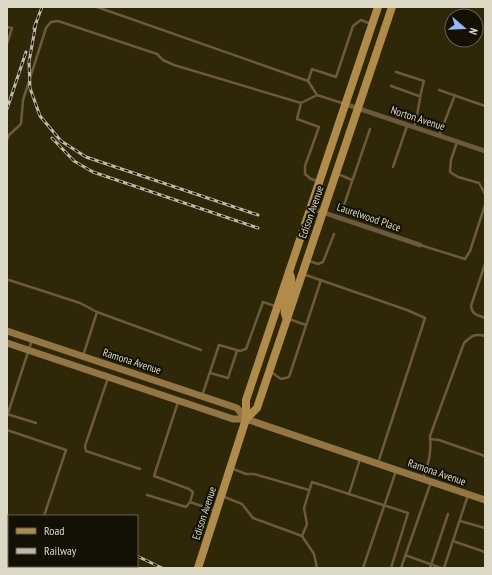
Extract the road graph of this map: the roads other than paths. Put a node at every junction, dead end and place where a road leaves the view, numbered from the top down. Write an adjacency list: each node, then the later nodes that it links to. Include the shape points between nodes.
1 (97, 7): 8 (lane)
2 (378, 7): 4 (main road, Edison Avenue)
3 (392, 7): 17 (main road, Edison Avenue)
4 (372, 24): 8 (lane, via 362,20 353,26 336,77 312,69); 15 (main road, Edison Avenue)
5 (7, 26): 6 (lane, via 12,28)
6 (7, 44)
7 (396, 72): 13 (lane, via 424,81)
8 (308, 81): 11 (lane)
9 (391, 86): 13 (lane)
10 (439, 90): 12 (lane)
11 (317, 95): 14 (lane); 15 (lane)
12 (455, 95): 16 (lane); 21 (lane)
13 (419, 96): 19 (lane, via 419,110)
14 (302, 103): 22 (lane, via 181,68 163,60 157,54 58,21 51,22 46,28 23,100 21,124); 28 (lane, via 297,119 318,127 305,166 305,174)
15 (345, 104): 17 (street, Norton Avenue); 28 (main road, Edison Avenue)
16 (485, 106)
17 (358, 109): 18 (street, Norton Avenue); 26 (main road, Edison Avenue)
18 (407, 125): 19 (street, Norton Avenue); 25 (lane)
19 (413, 127): 21 (street, Norton Avenue)
20 (370, 129): 27 (lane)
21 (439, 136): 23 (street, Norton Avenue)
22 (7, 140)
23 (457, 142): 24 (street, Norton Avenue); 29 (lane, via 450,160 450,172 479,184)
24 (485, 151)
25 (393, 167)
26 (336, 173): 27 (lane); 33 (main road, Edison Avenue)
27 (352, 180): 30 (lane)
28 (319, 181): 32 (main road, Edison Avenue)
29 (485, 194)
30 (344, 205)
31 (485, 206): 35 (lane, via 465,259)
32 (310, 208): 33 (street, Laurelwood Place); 38 (main road, Edison Avenue)
33 (323, 212): 35 (street, Laurelwood Place); 36 (main road, Edison Avenue)
34 (334, 234): 36 (lane, via 323,262 318,264)
35 (420, 245)
36 (307, 260): 39 (main road, Edison Avenue)
37 (485, 264): 44 (lane, via 471,306 475,314)
38 (289, 272): 42 (main road, Edison Avenue); 45 (main road, via 293,282 284,309)
39 (302, 273): 41 (lane); 45 (main road, Edison Avenue)
40 (9, 280): 43 (lane, via 80,303)
41 (321, 280): 46 (lane); 67 (lane, via 425,318)
42 (278, 306): 53 (lane, via 263,302 246,349); 61 (main road, Edison Avenue, via 246,400)
43 (97, 312): 52 (lane); 54 (lane)
44 (485, 318)
45 (287, 319): 46 (lane); 55 (main road, Edison Avenue)
46 (306, 325): 55 (lane, via 289,377 281,379)
47 (7, 331): 49 (main road, Ramona Avenue)
48 (485, 336): 64 (lane, via 471,336 464,344)
49 (32, 340): 51 (lane); 54 (main road, Ramona Avenue)
50 (7, 343): 51 (main road, Ramona Avenue)
51 (28, 350): 57 (main road, Ramona Avenue); 60 (lane)
52 (201, 350)
53 (237, 351): 56 (lane, via 228,378); 56 (lane, via 219,345)
54 (83, 357): 58 (main road, Ramona Avenue)
55 (270, 372): 61 (main road, Edison Avenue, via 257,408)
56 (210, 373): 58 (lane)
57 (108, 377): 59 (main road, Ramona Avenue); 69 (lane, via 85,446 86,451)
58 (202, 396): 61 (main road, Ramona Avenue, via 237,408)
59 (178, 401): 61 (main road, Ramona Avenue, via 233,420); 79 (lane, via 154,476 189,489 193,492)
60 (7, 414): 62 (lane)
61 (246, 420): 66 (main road, Ramona Avenue); 68 (main road, Edison Avenue)
62 (36, 423)
63 (7, 430): 83 (lane, via 66,450)
64 (430, 439): 65 (lane); 71 (lane, via 430,456)
65 (485, 456)
66 (360, 458): 67 (main road, Ramona Avenue); 74 (lane)
67 (378, 464): 70 (main road, Ramona Avenue)
68 (230, 468): 73 (lane); 77 (main road, Edison Avenue)
69 (140, 469)
70 (396, 470): 71 (main road, Ramona Avenue); 80 (lane)
71 (422, 479): 72 (main road, Ramona Avenue)
72 (431, 482): 76 (main road, Ramona Avenue); 89 (lane)
73 (309, 490): 74 (lane, via 312,482); 86 (lane, via 304,508 307,524)
74 (349, 494): 80 (lane)
75 (147, 495): 79 (lane, via 186,508)
76 (469, 495): 78 (main road, Ramona Avenue); 84 (lane)
77 (221, 496): 81 (main road, Edison Avenue); 86 (lane, via 242,504 254,518)
78 (485, 500)
79 (190, 502): 81 (lane)
80 (384, 505): 93 (lane); 94 (lane, via 408,513)
81 (216, 511): 91 (main road, Edison Avenue)
82 (448, 514): 90 (lane)
83 (44, 515)
84 (460, 521): 85 (lane); 87 (lane)
85 (485, 528)
86 (302, 536): 92 (lane, via 314,554)
87 (453, 541): 88 (lane); 96 (lane)
88 (485, 552)
89 (405, 556): 90 (lane); 95 (lane)
90 (431, 566): 96 (lane)
91 (198, 568)
92 (317, 568)
93 (363, 568)
94 (391, 568)
95 (401, 568)
96 (443, 568)

